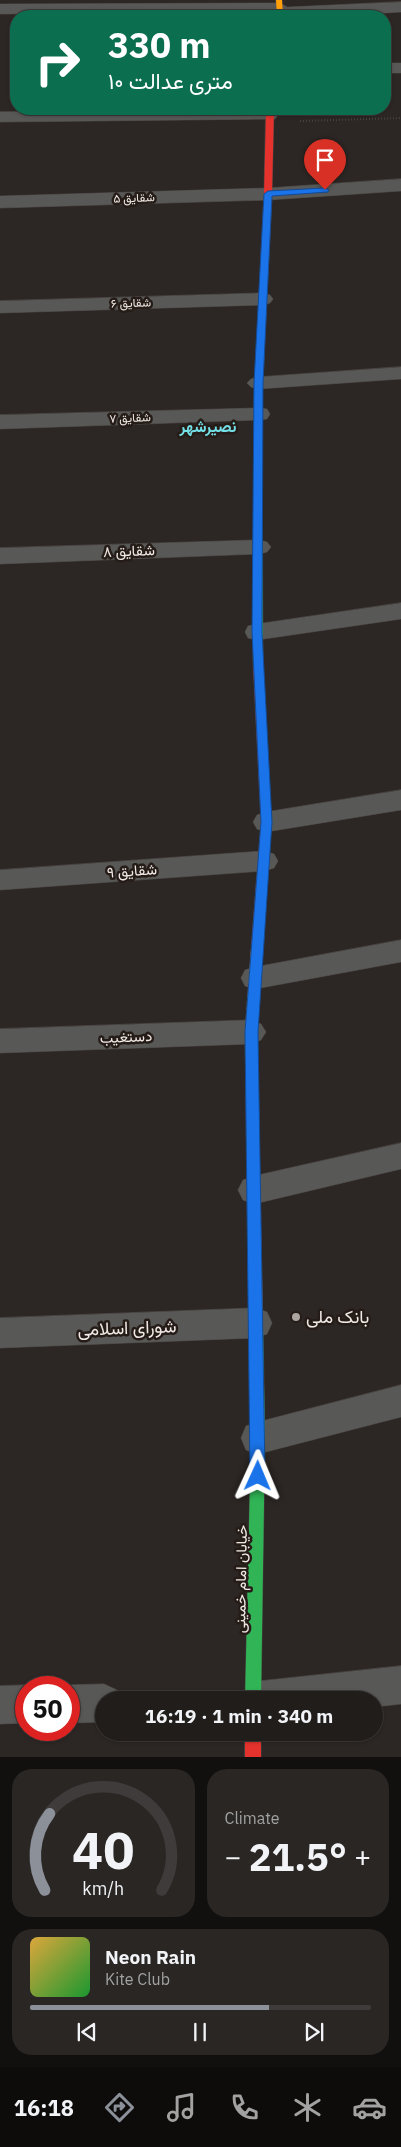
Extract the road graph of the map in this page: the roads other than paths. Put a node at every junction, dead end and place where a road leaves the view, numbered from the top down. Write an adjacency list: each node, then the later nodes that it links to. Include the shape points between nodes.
1 (401, 7): 3 (street)
2 (0, 9): 4 (street)
3 (280, 9): 5 (street)
4 (17, 10)
5 (203, 10)
6 (15, 115): 8 (street)
7 (270, 115): 10 (main road, خیابان امام خمینی)
8 (0, 116)
9 (401, 185): 10 (street, شقایق ۵)
10 (268, 194): 11 (street, شقایق ۵); 12 (main road, خیابان امام خمینی)
11 (0, 202)
12 (262, 299): 13 (street, شقایق ۶); 15 (main road, خیابان امام خمینی)
13 (0, 307)
14 (401, 374): 15 (street)
15 (258, 383): 16 (main road, خیابان امام خمینی)
16 (259, 414): 17 (street, شقایق ۷); 18 (main road, خیابان امام خمینی)
17 (0, 422)
18 (258, 547): 19 (street, شقایق ۸); 21 (main road, خیابان امام خمینی)
19 (0, 556)
20 (401, 611): 21 (street)
21 (257, 632): 23 (main road, خیابان امام خمینی)
22 (401, 800): 23 (street)
23 (266, 822): 24 (main road, خیابان امام خمینی)
24 (264, 862): 25 (street, شقایق ۹); 27 (main road, خیابان امام خمینی)
25 (0, 880)
26 (401, 951): 27 (street)
27 (255, 978): 28 (main road, خیابان امام خمینی)
28 (252, 1032): 29 (street, دستغیب); 31 (main road, خیابان امام خمینی)
29 (0, 1041)
30 (401, 1156): 31 (street)
31 (254, 1190): 32 (main road, خیابان امام خمینی)
32 (255, 1323): 33 (street, شورای اسلامی); 35 (main road, خیابان امام خمینی)
33 (0, 1333)
34 (401, 1401): 35 (street)
35 (258, 1438): 37 (main road, خیابان امام خمینی)
36 (401, 1685): 38 (street)
37 (254, 1691)
38 (345, 1691)
39 (95, 1703): 41 (street)
40 (15, 1704): 42 (street)
41 (80, 1704)
42 (0, 1705)
43 (253, 1741): 44 (main road)
44 (253, 1757)

